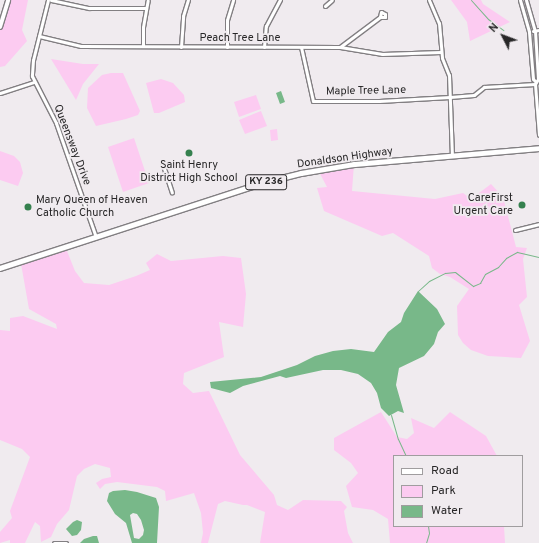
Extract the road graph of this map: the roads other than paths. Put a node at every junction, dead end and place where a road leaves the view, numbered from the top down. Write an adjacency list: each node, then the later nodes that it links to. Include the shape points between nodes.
1 (8, 0): 15 (main road)
2 (48, 0): 19 (street, Queensway Drive)
3 (51, 0): 13 (street, via 89,8)
4 (148, 0): 13 (street)
5 (188, 0): 21 (street, via 182,16)
6 (233, 0): 22 (street, via 227,20)
7 (280, 0): 23 (street, via 266,26)
8 (332, 0): 12 (street)
9 (429, 0): 26 (street, via 439,23)
10 (520, 0): 18 (street)
11 (526, 0): 17 (street)
12 (325, 6)
13 (146, 8): 20 (street, via 142,27)
14 (380, 17): 25 (street)
15 (0, 27)
16 (539, 30): 17 (street)
17 (535, 31): 18 (street); 28 (street, via 538,79)
18 (529, 32): 28 (street)
19 (39, 36): 20 (street, Peach Tree Lane, via 81,46); 27 (street, Queensway Drive, via 32,66)
20 (143, 46): 21 (street, Peach Tree Lane)
21 (181, 47): 22 (street, Peach Tree Lane)
22 (227, 47): 23 (street, Peach Tree Lane)
23 (264, 47): 24 (street, Peach Tree Lane)
24 (301, 47): 25 (street, Peach Tree Lane); 30 (street, Maple Tree Lane, via 313,101)
25 (340, 47): 26 (street, Peach Tree Lane, via 382,54)
26 (441, 52): 30 (street, via 449,75)
27 (34, 82): 29 (street); 38 (street, Queensway Drive, via 56,123)
28 (535, 83): 30 (street, via 484,87 474,95); 31 (street)
29 (0, 93)
30 (450, 97): 33 (street)
31 (539, 135)
32 (539, 148): 33 (main road, Donaldson Highway / KY 236)
33 (452, 155): 38 (main road, Donaldson Highway / KY 236, via 337,166 295,174)
34 (162, 162): 35 (street)
35 (172, 192)
36 (539, 224): 37 (street)
37 (515, 230)
38 (96, 237): 39 (main road, Donaldson Highway / KY 236)
39 (0, 268)
40 (54, 543): 41 (street)
41 (66, 543)

